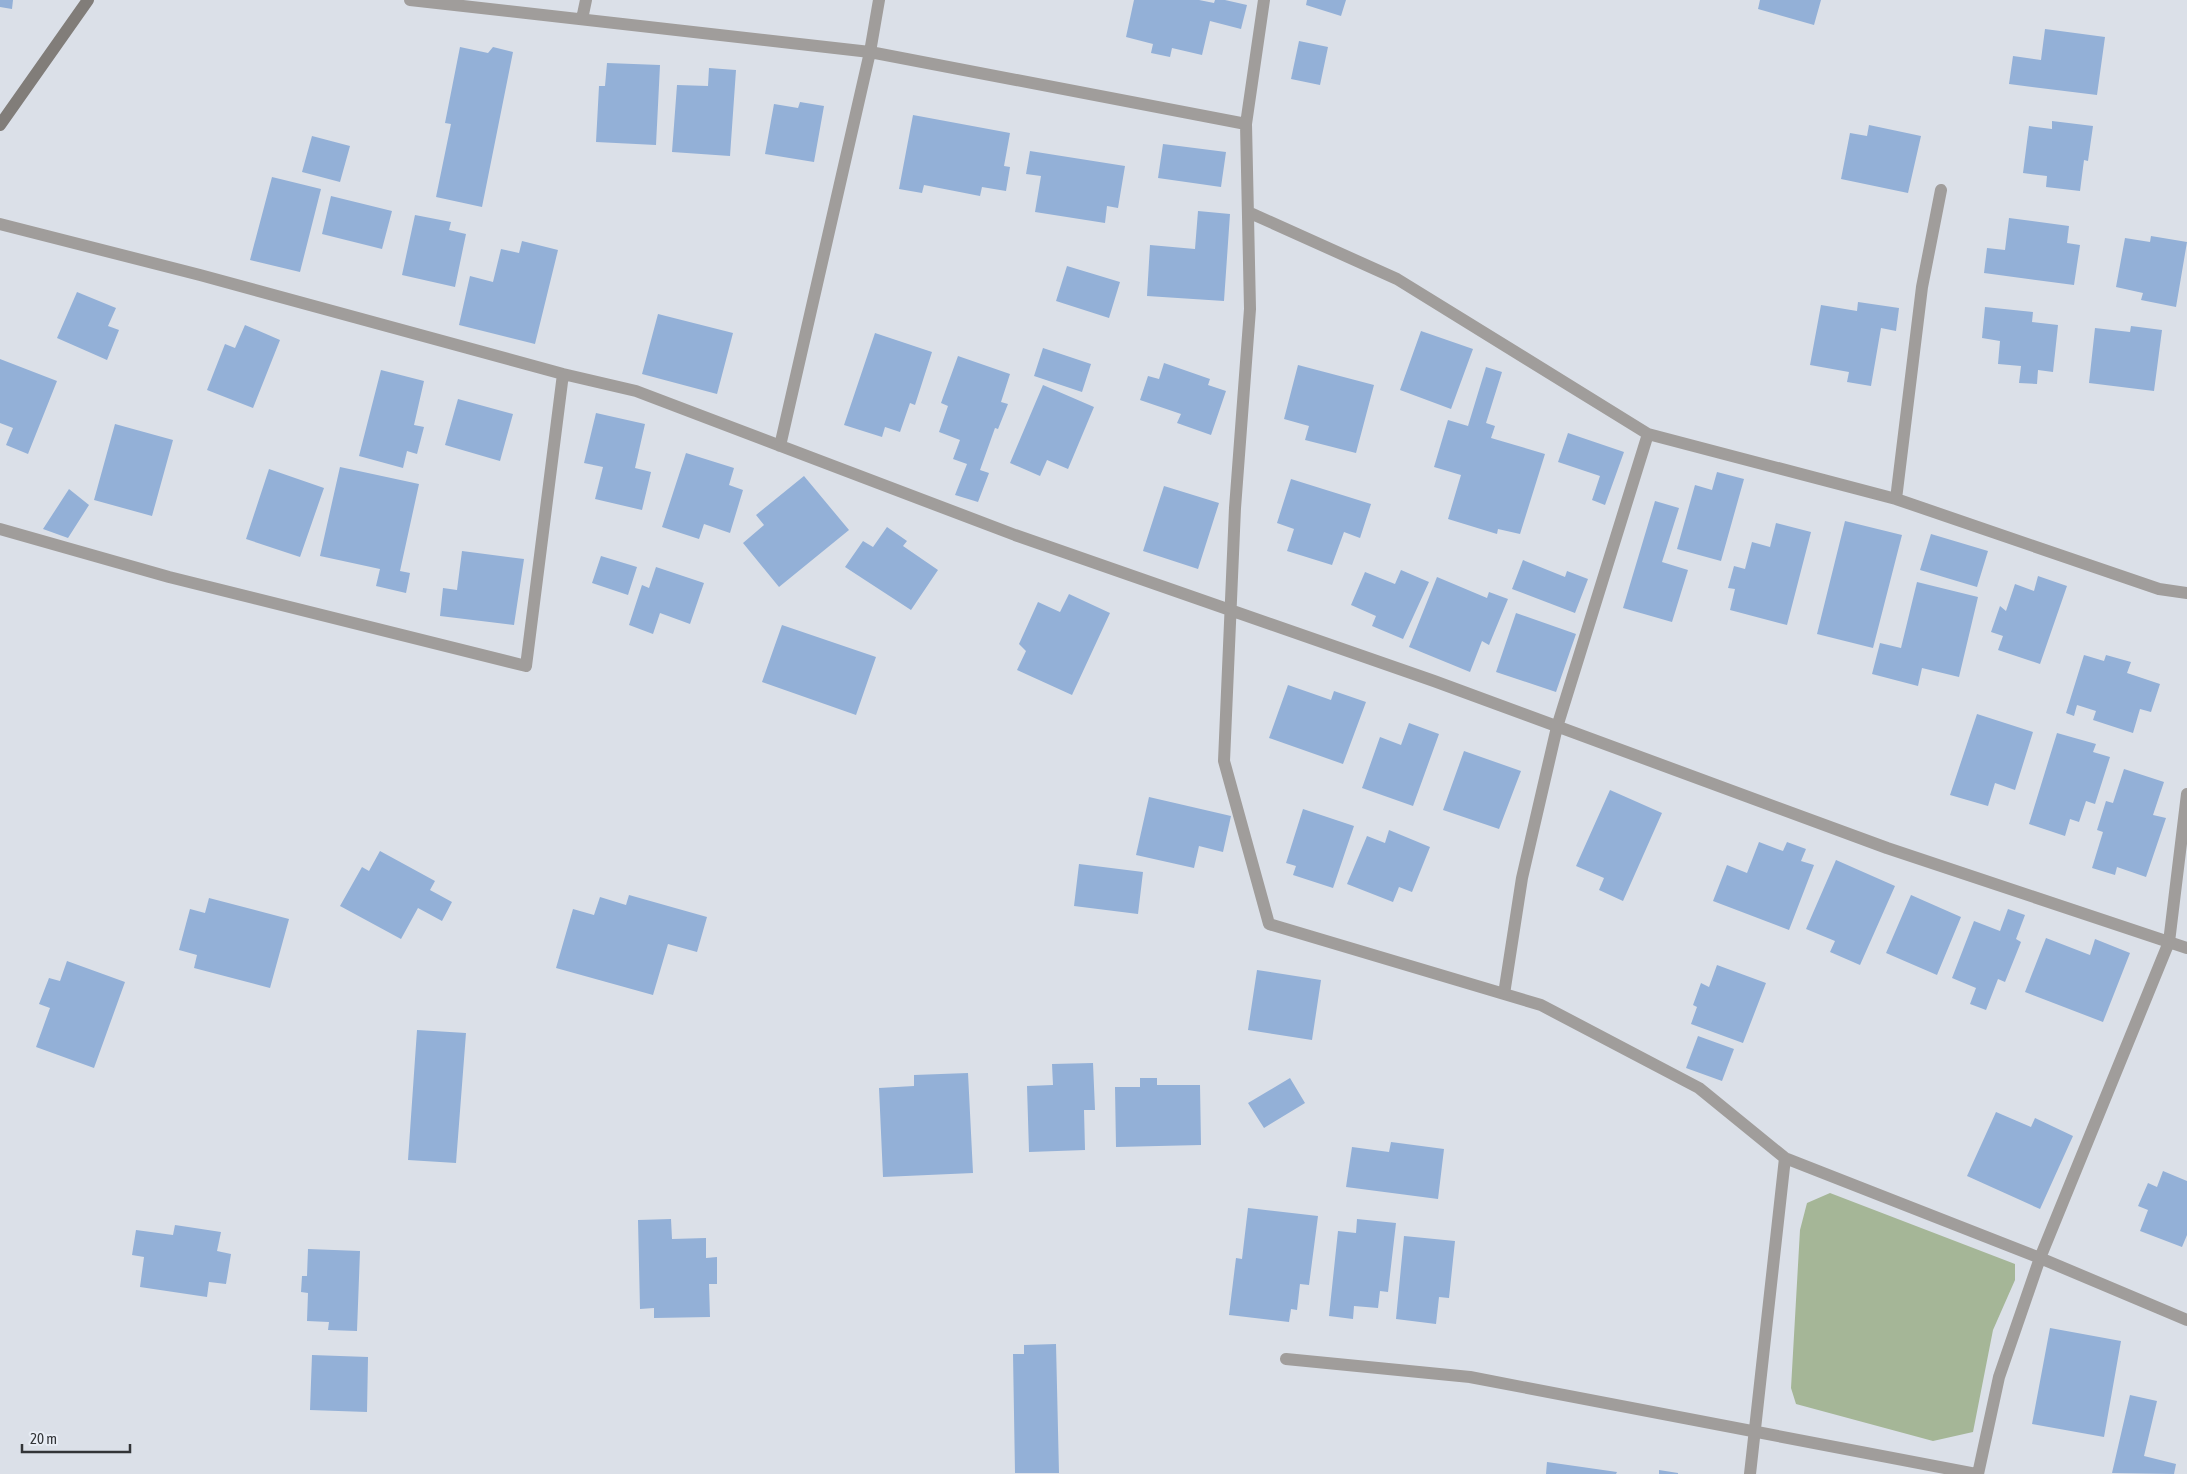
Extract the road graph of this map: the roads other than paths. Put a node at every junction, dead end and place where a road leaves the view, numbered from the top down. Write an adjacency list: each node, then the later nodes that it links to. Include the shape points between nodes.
1 (88, 0): 9 (main road)
2 (410, 0): 6 (street)
3 (586, 0): 6 (street)
4 (879, 0): 7 (street)
5 (1264, 0): 8 (street)
6 (582, 19): 7 (street)
7 (870, 52): 8 (street); 15 (street)
8 (1246, 124): 11 (street)
9 (0, 125)
10 (1940, 190): 16 (street, via 1922,287)
11 (1248, 212): 14 (street, via 1397,279); 19 (street, via 1250,309)
12 (0, 224): 13 (street, via 200,274)
13 (563, 374): 15 (street, via 636,391); 17 (street, via 526,666 169,577)
14 (1648, 434): 16 (street); 20 (street)
15 (780, 446): 19 (street, via 1015,535)
16 (1896, 499): 18 (street, via 2159,589)
17 (0, 529)
18 (2187, 593)
19 (1230, 610): 20 (street); 24 (street, via 1224,762 1269,924)
20 (1557, 727): 22 (street, via 1887,848); 24 (street, via 1522,878)
21 (2187, 794): 22 (street)
22 (2169, 942): 23 (street); 26 (street)
23 (2187, 948)
24 (1504, 994): 25 (street, via 1541,1004 1699,1088)
25 (1785, 1158): 26 (street); 29 (street)
26 (2040, 1258): 27 (street); 31 (street, via 2000,1377)
27 (2187, 1320)
28 (1286, 1358): 29 (street, via 1470,1377)
29 (1754, 1431): 30 (street); 31 (street)
30 (1750, 1474)
31 (1977, 1474)

